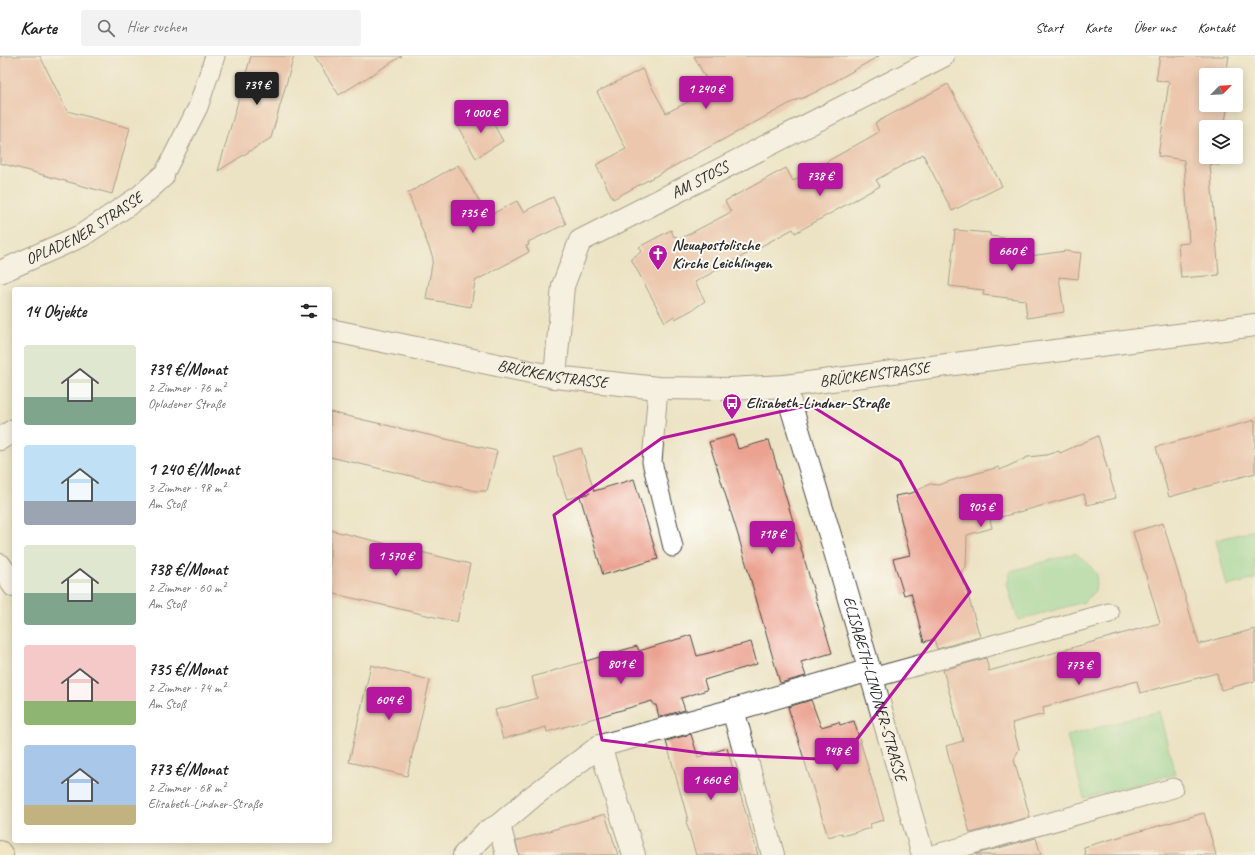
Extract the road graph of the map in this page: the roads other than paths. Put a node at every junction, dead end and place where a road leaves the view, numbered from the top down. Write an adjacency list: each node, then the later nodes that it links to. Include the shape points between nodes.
1 (215, 56): 3 (lane, via 198,107)
2 (943, 56): 7 (street, AM STOSS, via 580,241 563,286)
3 (163, 176): 4 (street, OPLADENER STRASSE, via 130,204 81,236)
4 (0, 272)
5 (1254, 321): 8 (street, BRÜCKENSTRASSE)
6 (332, 330): 7 (street, BRÜCKENSTRASSE)
7 (555, 377): 9 (street, BRÜCKENSTRASSE)
8 (785, 386): 9 (street, BRÜCKENSTRASSE, via 730,389); 16 (street, ELISABETH-LINDNER-STRASSE)
9 (658, 388): 12 (lane, via 652,462)
10 (12, 431): 11 (street)
11 (0, 438)
12 (673, 547)
13 (0, 565): 14 (street)
14 (12, 583)
15 (1109, 613): 16 (lane)
16 (871, 674): 17 (street); 27 (street, ELISABETH-LINDNER-STRASSE)
17 (733, 710): 18 (street); 26 (street)
18 (600, 746): 20 (street); 25 (street)
19 (1173, 788): 28 (lane)
20 (499, 825): 23 (street, via 486,832); 24 (street)
21 (0, 852): 22 (main road)
22 (2, 855)
23 (464, 855)
24 (507, 855)
25 (634, 855)
26 (773, 855)
27 (923, 855)
28 (933, 855)

